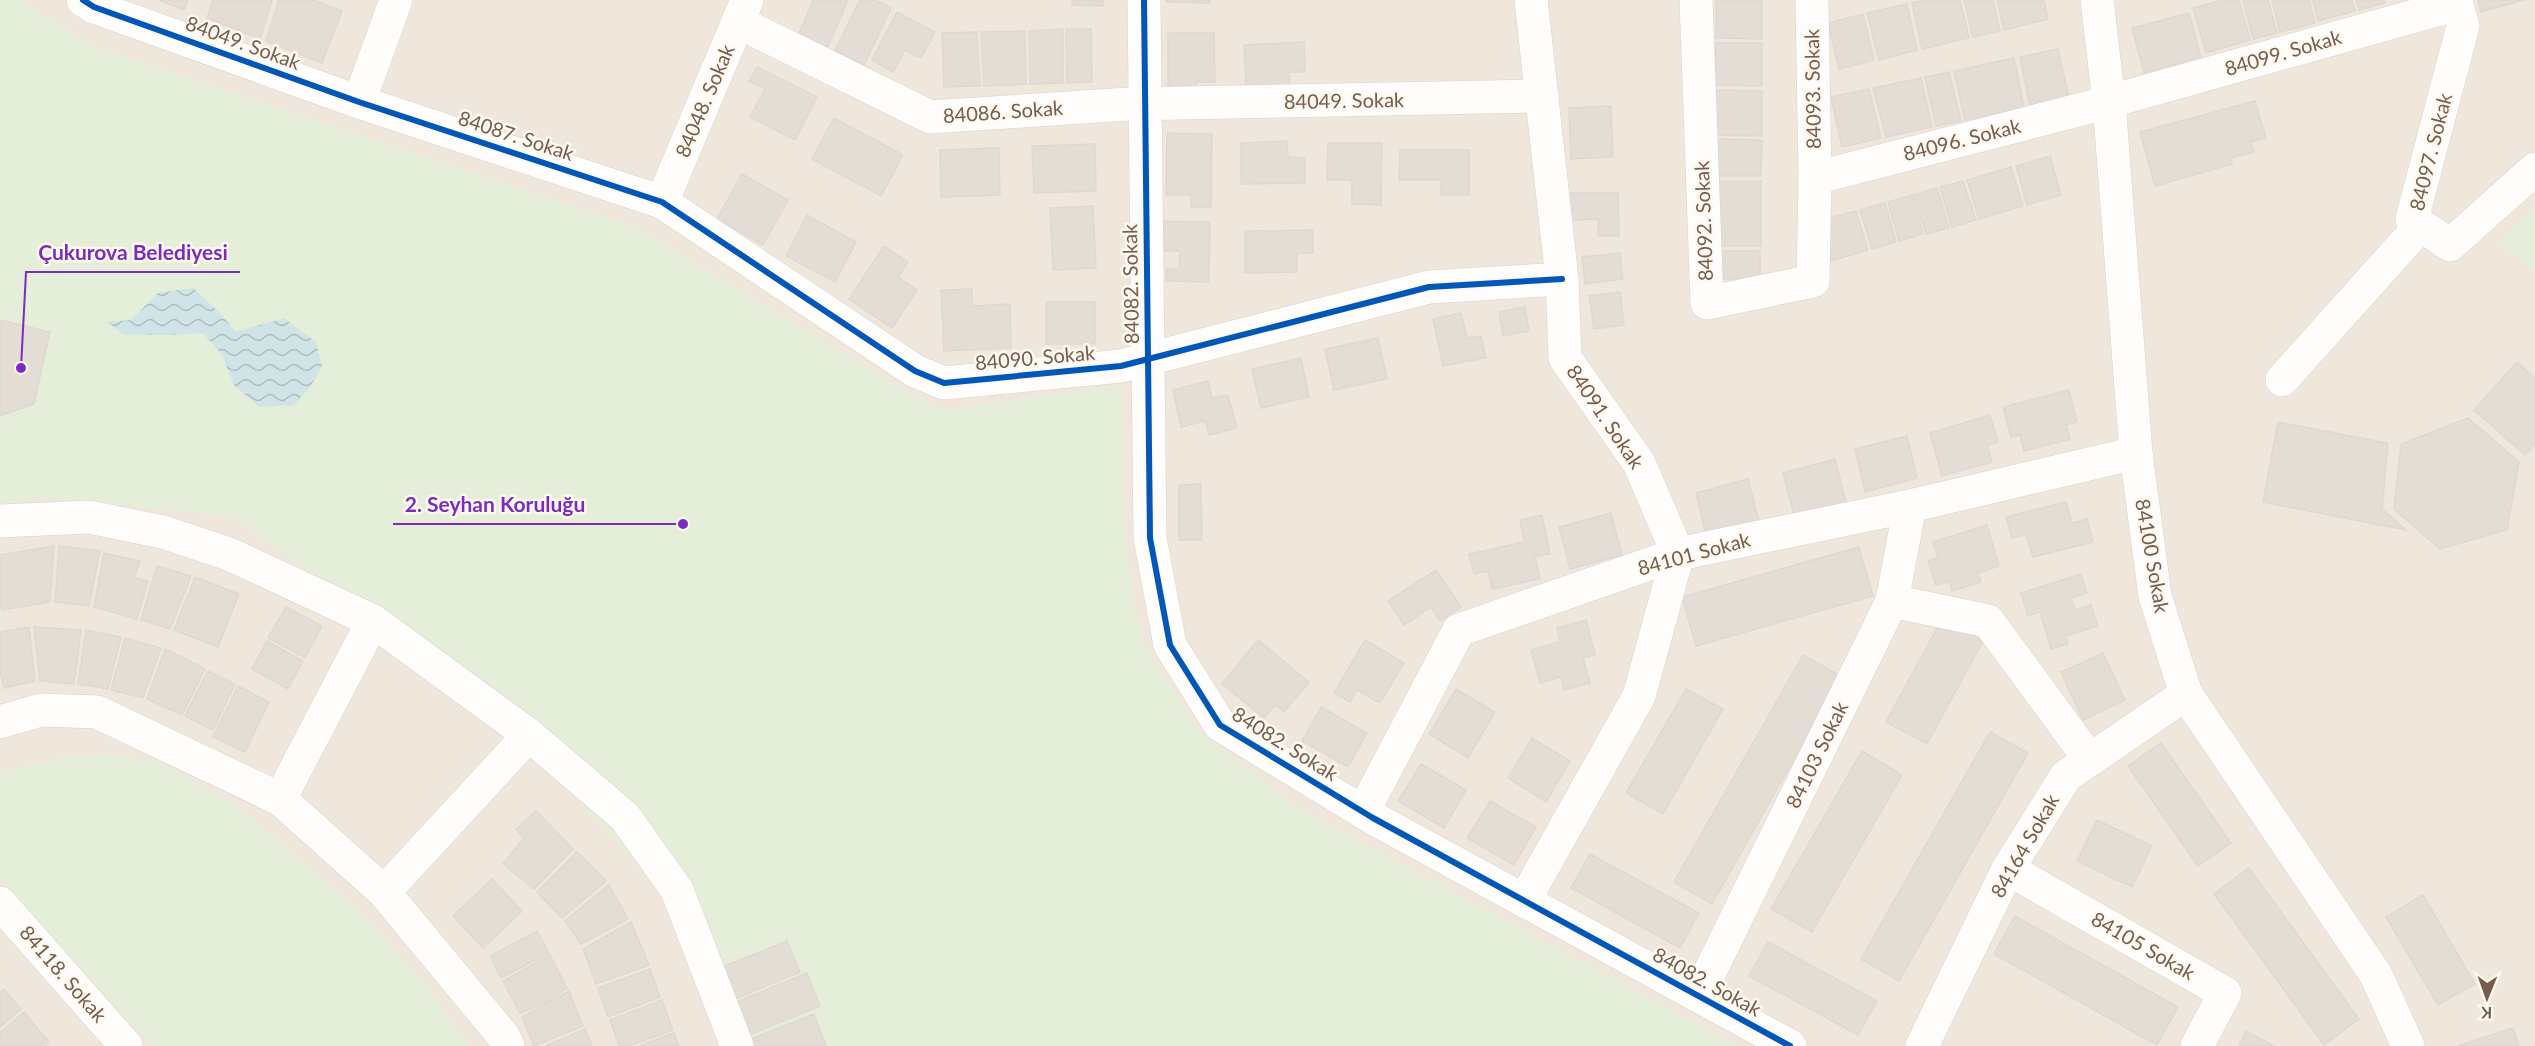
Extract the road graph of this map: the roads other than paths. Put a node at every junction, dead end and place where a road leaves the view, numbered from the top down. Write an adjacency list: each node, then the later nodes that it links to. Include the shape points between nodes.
1 (83, 0): 11 (street, 84049. Sokak)
2 (396, 0): 11 (street)
3 (1144, 0): 13 (street, 84082. Sokak)
4 (1531, 0): 10 (street, 84091. Sokak)
5 (1696, 0): 15 (street, 84092. Sokak, via 1707,303 1813,281)
6 (2097, 0): 12 (street, 84100 Sokak)
7 (1816, 1): 15 (street, 84093. Sokak)
8 (2456, 2): 12 (street, 84099. Sokak); 17 (street, 84097. Sokak, via 2463,26 2412,219)
9 (742, 11): 13 (street, 84086. Sokak, via 930,117); 16 (street, 84048. Sokak)
10 (1542, 96): 13 (street, 84049. Sokak); 18 (street, 84091. Sokak)
11 (359, 102): 16 (street, 84087. Sokak)
12 (2109, 102): 15 (street, 84096. Sokak); 21 (street, 84100 Sokak)
13 (1145, 104): 19 (street, 84082. Sokak)
14 (2535, 169): 17 (street, 84097. Sokak, via 2450,245)
15 (1815, 178)
16 (662, 202): 19 (street, 84090. Sokak, via 915,371 944,383)
17 (2421, 225): 20 (street)
18 (1562, 279): 19 (street, 84090. Sokak, via 1428,287); 24 (street, 84091. Sokak, via 1565,358 1639,463)
19 (1149, 360): 32 (street, 84082. Sokak, via 1150,538 1170,645 1220,725)
20 (2282, 380)
21 (2136, 453): 22 (street, 84101 Sokak); 27 (street, 84100 Sokak, via 2155,596)
22 (1910, 506): 24 (street, 84101 Sokak); 25 (street, 84103 Sokak)
23 (0, 520): 26 (street, via 89,517 163,532 229,554)
24 (1678, 554): 32 (street, 84101 Sokak, via 1459,630); 35 (street, via 1639,696)
25 (1892, 601): 30 (street, via 1988,621); 37 (street, 84103 Sokak)
26 (374, 621): 29 (street); 31 (street)
27 (2186, 694): 30 (street, 84164 Sokak); 44 (street, 84100 Sokak, via 2376,975)
28 (0, 722): 31 (street, via 41,710 97,712)
29 (529, 735): 34 (street); 40 (street, via 625,817 677,890)
30 (2090, 760): 33 (street, 84164 Sokak, via 2066,776)
31 (280, 799): 34 (street)
32 (1363, 812): 35 (street, 84082. Sokak)
33 (2008, 869): 42 (street, 84164 Sokak); 43 (street, 84105 Sokak, via 2225,993)
34 (384, 892): 39 (street)
35 (1524, 901): 37 (street, 84082. Sokak)
36 (0, 903): 38 (street, 84118. Sokak)
37 (1698, 996): 41 (street, 84082. Sokak)
38 (126, 1046)
39 (508, 1046)
40 (736, 1046)
41 (1790, 1046)
42 (1922, 1046)
43 (2197, 1046)
44 (2408, 1046)

